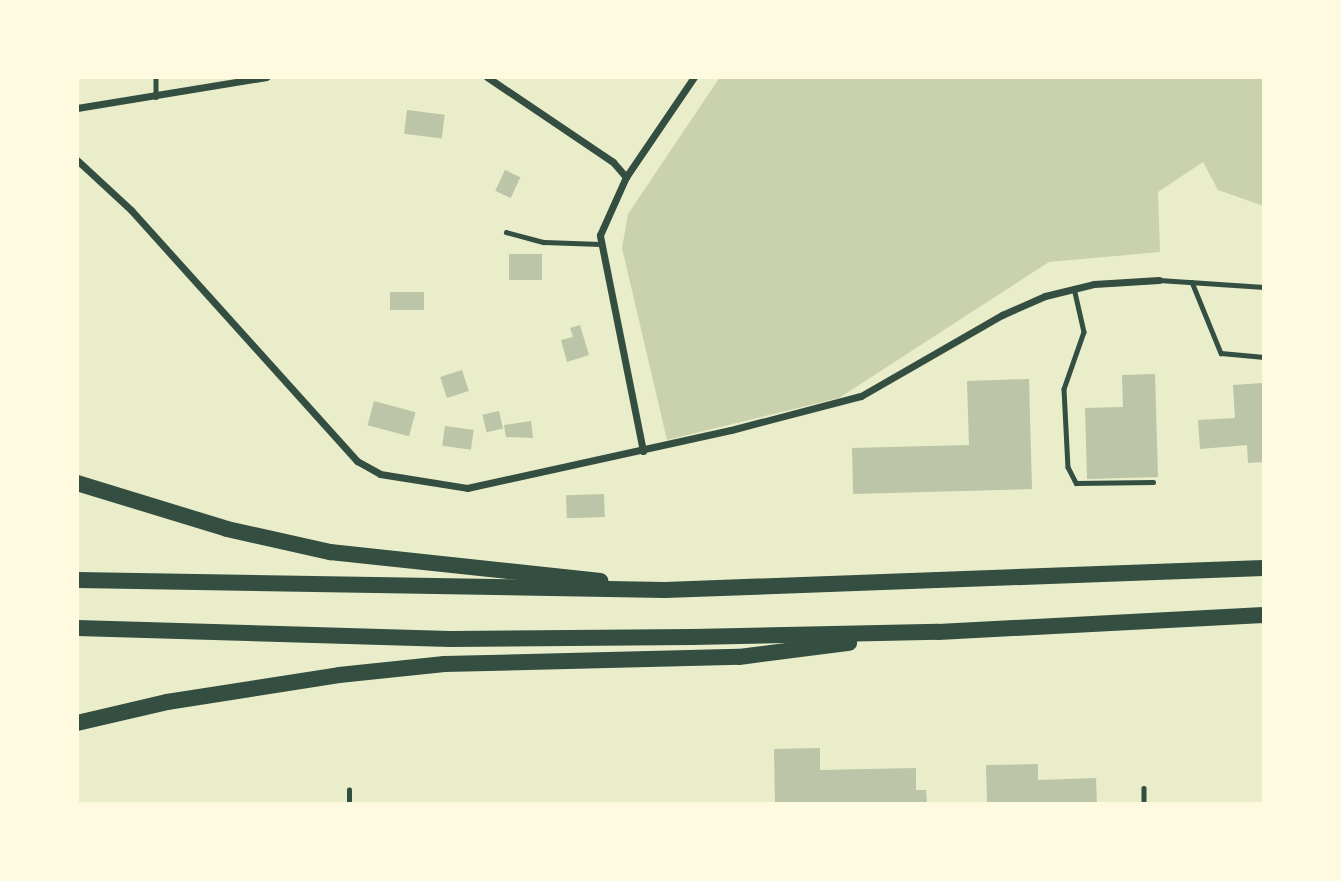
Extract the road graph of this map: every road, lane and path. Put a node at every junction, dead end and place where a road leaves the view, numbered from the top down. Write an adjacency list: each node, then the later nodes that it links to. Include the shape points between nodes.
1 (156, 77): 5 (lane)
2 (266, 77): 5 (street)
3 (487, 77): 8 (street, via 613,162)
4 (694, 77): 8 (street)
5 (156, 98): 6 (street)
6 (77, 108)
7 (77, 160): 16 (street, via 131,210 326,429 357,461 380,474 479,487)
8 (626, 177): 10 (street, via 606,214)
9 (506, 232): 10 (lane, via 544,242)
10 (600, 244): 16 (street)
11 (1159, 280): 12 (lane); 14 (street)
12 (1192, 282): 13 (lane); 15 (lane, via 1221,353)
13 (1264, 287)
14 (1074, 288): 16 (street, via 1002,314 861,396); 17 (lane, via 1084,332 1064,389 1068,467 1076,483)
15 (1264, 357)
16 (643, 451)
17 (1153, 482)
18 (77, 483): 21 (highway, via 227,529 330,552 510,568)
19 (1264, 568): 21 (highway)
20 (77, 580): 21 (highway)
21 (665, 590)
22 (1264, 615): 24 (highway)
23 (77, 628): 24 (highway, via 450,639)
24 (938, 632): 25 (highway, via 739,657 444,664 339,674 179,699)
25 (77, 723)
26 (1144, 788): 29 (lane)
27 (349, 790): 28 (lane)
28 (349, 804)
29 (1144, 804)

